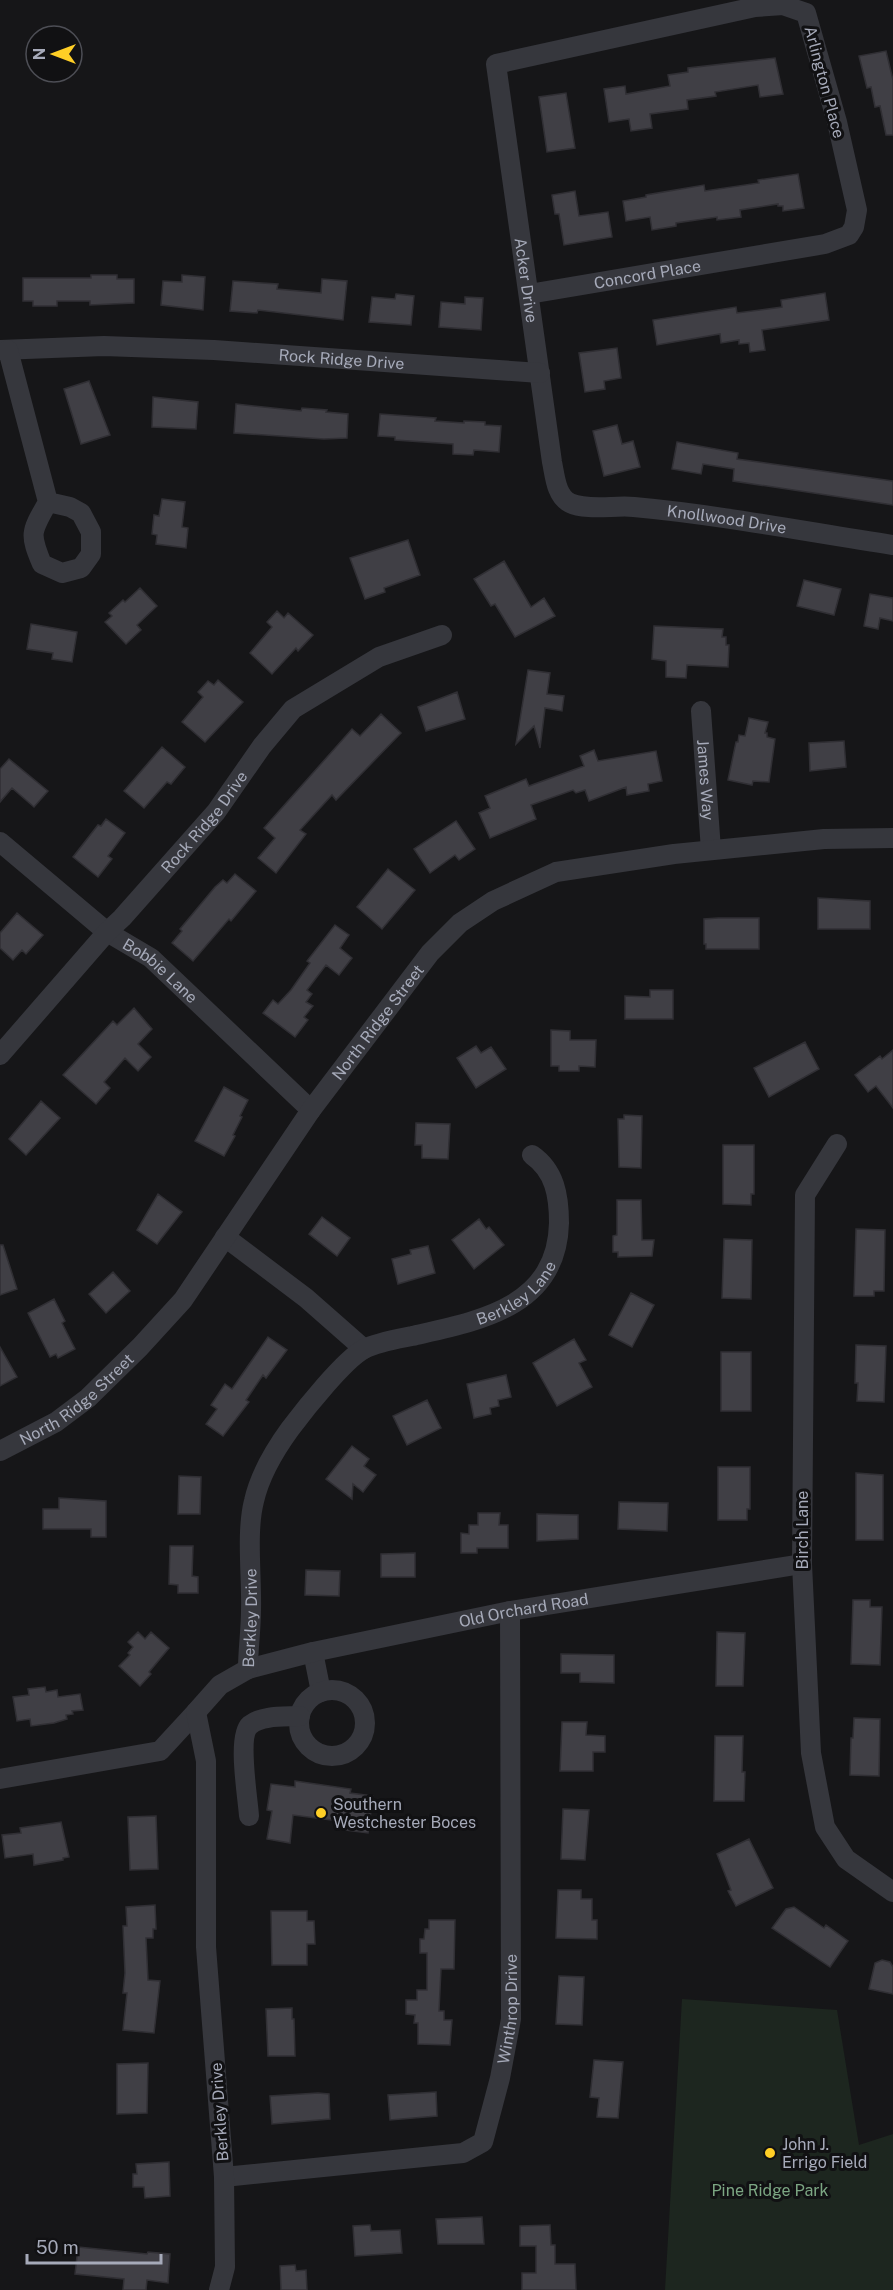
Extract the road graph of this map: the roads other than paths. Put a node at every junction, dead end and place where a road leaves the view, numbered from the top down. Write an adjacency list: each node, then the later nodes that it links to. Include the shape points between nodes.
1 (496, 64): 2 (street, Arlington Place, via 755,7 783,5 806,13 857,210 849,235 825,244); 3 (street, Acker Drive)
2 (765, 253): 3 (street, Concord Place)
3 (529, 294): 5 (street, Acker Drive)
4 (4, 350): 5 (street, Rock Ridge Drive, via 104,346 214,350); 7 (street)
5 (540, 373): 6 (street, Acker Drive, via 552,462)
6 (562, 496): 8 (street, Knollwood Drive, via 580,506 632,507)
7 (48, 502)
8 (893, 545)
9 (442, 635): 14 (street, Rock Ridge Drive, via 379,657 293,709 216,812)
10 (702, 711): 13 (street, James Way)
11 (893, 838): 13 (street, North Ridge Street, via 824,839)
12 (0, 842): 14 (street, Bobbie Lane)
13 (711, 850): 16 (street, North Ridge Street, via 556,872 493,900 460,923 430,953)
14 (107, 932): 15 (street, Rock Ridge Drive); 16 (street, Bobbie Lane, via 151,958)
15 (0, 1055)
16 (310, 1110): 19 (street, North Ridge Street)
17 (837, 1144): 22 (street, Birch Lane, via 805,1195)
18 (532, 1155): 20 (street, Berkley Lane, via 551,1175 559,1202 558,1238 536,1287 514,1305 475,1322)
19 (225, 1237): 20 (street, via 306,1298); 21 (street, North Ridge Street, via 183,1300 88,1398 56,1422)
20 (364, 1349): 25 (street, Berkley Drive, via 334,1376 298,1419 264,1469 253,1502)
21 (0, 1451)
22 (802, 1564): 23 (street, Old Orchard Road); 31 (street, Birch Lane, via 811,1753 825,1827 846,1859)
23 (510, 1611): 24 (street, Old Orchard Road); 32 (street, Winthrop Drive, via 511,2019 483,2142 463,2153)
24 (314, 1652): 25 (street, Old Orchard Road); 26 (street)
25 (248, 1669): 27 (street, Berkley Drive, via 220,1685)
26 (321, 1692): 28 (street, via 304,1706); 28 (street, via 342,1692 359,1705 365,1725 357,1745 339,1755 317,1752 303,1737)
27 (196, 1712): 29 (street, via 160,1751); 32 (street, Berkley Drive, via 206,1761 206,1947)
28 (300, 1716): 30 (street, via 260,1720 249,1725 244,1752)
29 (0, 1779)
30 (249, 1816)
31 (893, 1892)
32 (224, 2177): 33 (street, Berkley Drive, via 225,2267)
33 (219, 2290)

